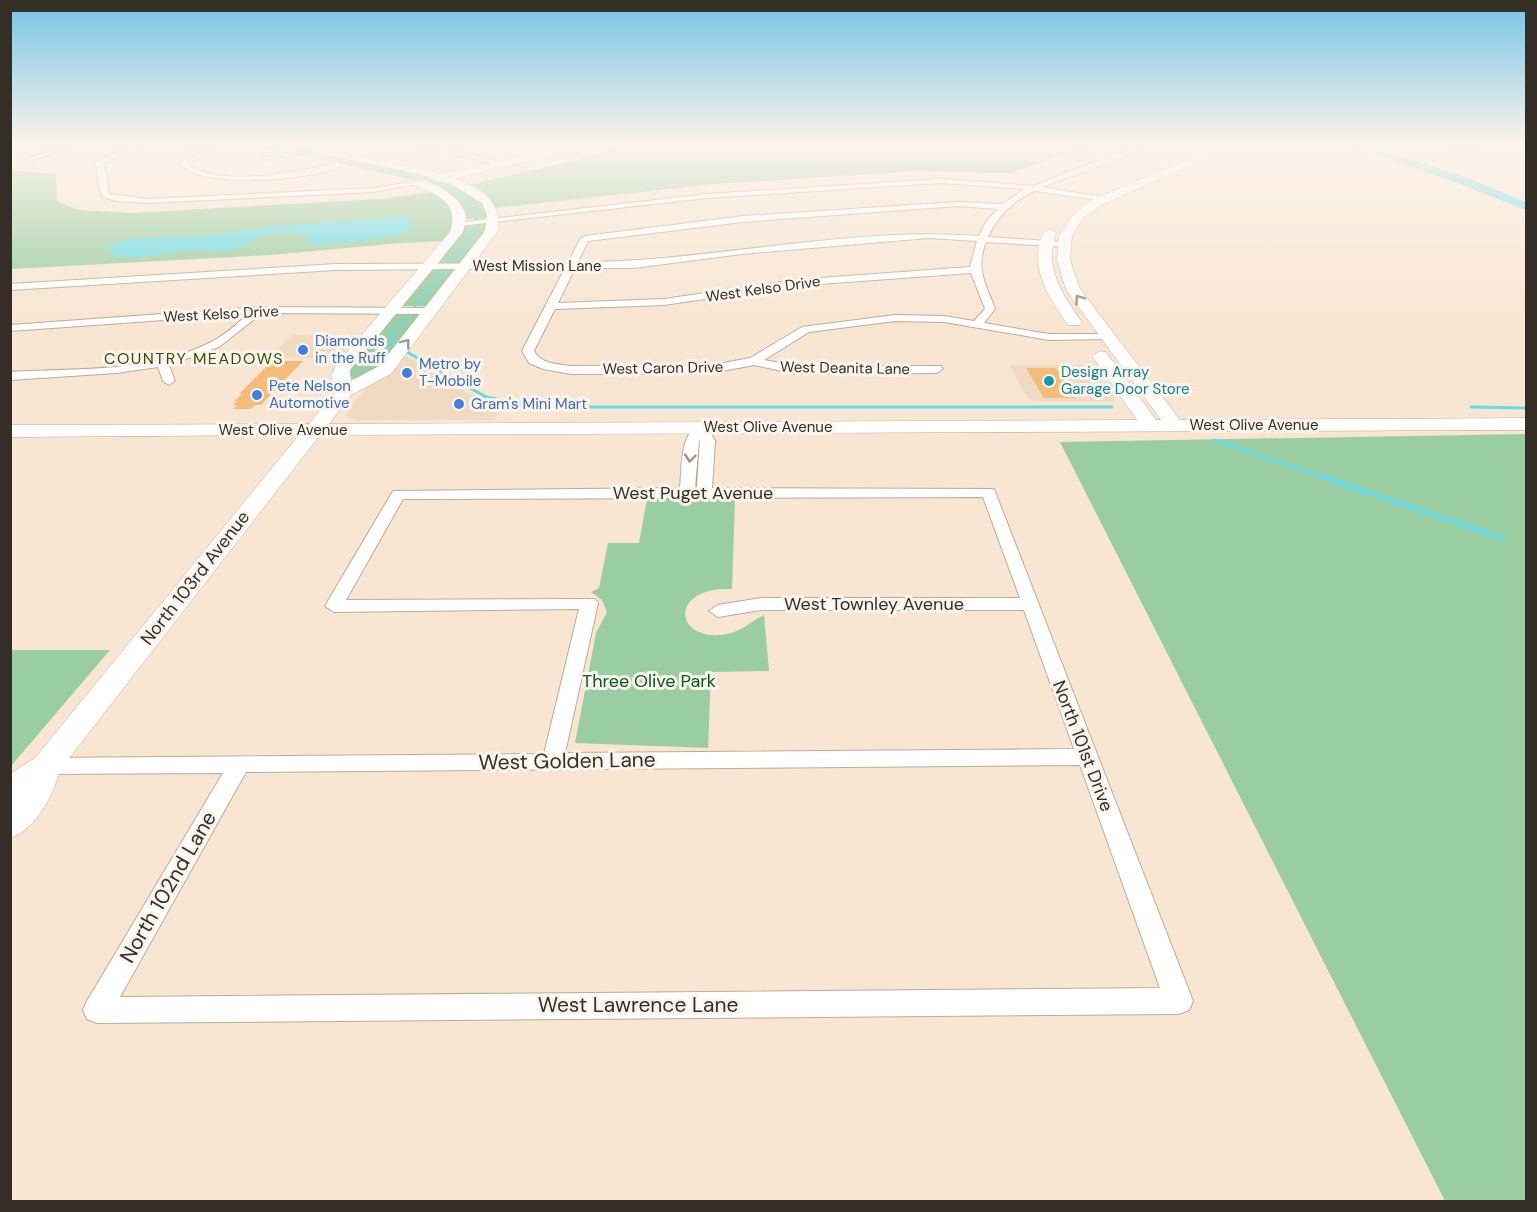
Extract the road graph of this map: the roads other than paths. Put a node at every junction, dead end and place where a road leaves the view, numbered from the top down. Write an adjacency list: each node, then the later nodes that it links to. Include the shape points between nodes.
1 (451, 202): 11 (main road, via 459,211)
2 (485, 202): 9 (main road)
3 (654, 202): 9 (street)
4 (1013, 202): 7 (street)
5 (1079, 202): 8 (main road)
6 (1100, 202): 14 (main road, via 1075,220)
7 (1004, 207): 12 (street); 17 (street, via 958,204 754,218 585,239)
8 (1069, 208)
9 (494, 221): 11 (street); 16 (main road, North 103rd Avenue, via 488,238)
10 (1056, 222): 13 (main road)
11 (460, 223): 15 (main road, via 452,241)
12 (982, 237): 13 (street, West Mission Lane); 17 (street, West Mission Lane, via 930,235 742,251 655,263); 18 (street)
13 (1046, 243): 14 (street, West Mission Lane); 28 (main road, via 1044,264 1052,288)
14 (1062, 245): 29 (main road, one-way to 14, via 1066,276)
15 (430, 266): 16 (street, West Mission Lane); 19 (street, West Mission Lane, via 336,267); 23 (main road)
16 (466, 266): 17 (street, West Mission Lane); 24 (main road, North 103rd Avenue)
17 (570, 266): 21 (street)
18 (975, 270): 20 (street, West Kelso Drive, via 793,283); 26 (street, via 990,309)
19 (10, 287)
20 (664, 302): 21 (street, West Kelso Drive); 25 (street)
21 (551, 306): 30 (street, West Caron Drive, via 528,351 533,360 547,366 572,370 690,370 734,367)
22 (259, 310): 23 (street, West Kelso Drive); 27 (street, West Kelso Drive); 31 (street, via 217,344)
23 (392, 311): 24 (street, West Kelso Drive); 35 (main road, via 342,369)
24 (431, 311): 35 (main road, North 103rd Avenue, one-way to 24, via 385,370)
25 (673, 317)
26 (978, 323): 28 (street, West Caron Drive, via 1040,336); 30 (street, West Caron Drive, via 913,317 831,324 799,331)
27 (10, 328)
28 (1085, 337): 29 (street, West Caron Drive); 37 (main road)
29 (1106, 337): 38 (main road)
30 (754, 361): 32 (street, West Deanita Lane, via 796,370)
31 (162, 362): 33 (street); 34 (street)
32 (937, 369)
33 (10, 376)
34 (169, 381)
35 (345, 391): 40 (main road, North 103rd Avenue)
36 (1527, 424): 38 (main road, West Olive Avenue)
37 (1151, 426): 38 (main road, West Olive Avenue); 39 (main road, West Olive Avenue)
38 (1175, 426)
39 (702, 428): 40 (main road, West Olive Avenue); 43 (street, one-way to 43, via 692,441); 44 (street, via 708,441)
40 (315, 430): 41 (main road, West Olive Avenue); 50 (main road, North 103rd Avenue)
41 (10, 431)
42 (989, 492): 44 (street, West Puget Avenue); 45 (street, North 101st Drive)
43 (687, 493): 44 (street, West Puget Avenue); 48 (street, West Puget Avenue, via 398,494 334,606 588,603)
44 (704, 493)
45 (1030, 603): 46 (street, West Townley Avenue, via 761,604); 47 (street, North 101st Drive)
46 (718, 611)
47 (1088, 757): 48 (street, West Golden Lane); 53 (street, North 101st Drive)
48 (554, 760): 49 (street, West Golden Lane)
49 (239, 765): 50 (street, West Golden Lane); 54 (street, North 102nd Lane)
50 (46, 766): 51 (main road, North 103rd Avenue); 52 (main road, North 103rd Avenue, via 38,791)
51 (10, 791)
52 (10, 825)
53 (1179, 1001): 54 (street, West Lawrence Lane)
54 (97, 1010)

